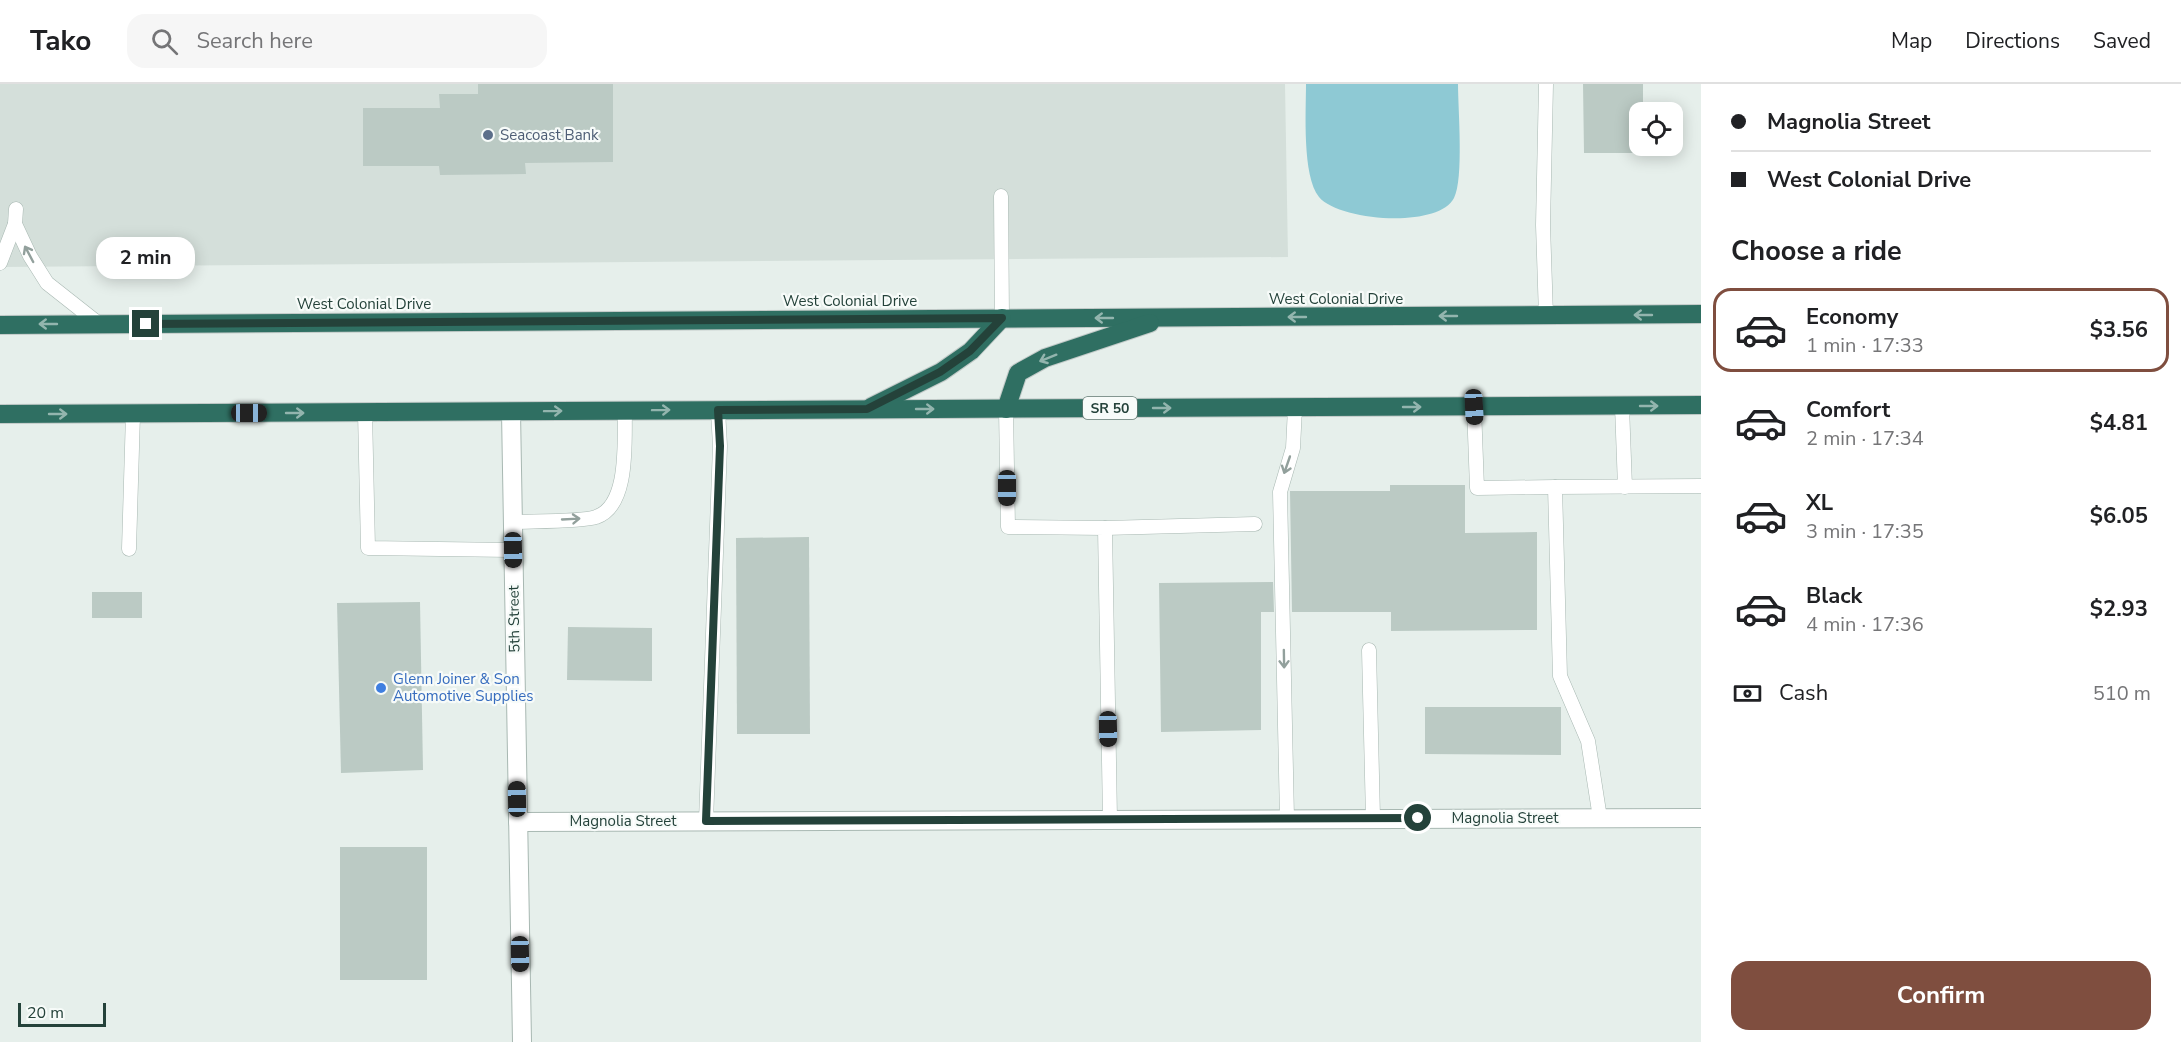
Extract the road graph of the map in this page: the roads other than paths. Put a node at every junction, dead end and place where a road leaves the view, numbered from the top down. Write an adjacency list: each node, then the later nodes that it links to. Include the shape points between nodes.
1 (1546, 84): 7 (lane)
2 (1001, 196): 8 (lane)
3 (15, 209): 4 (lane)
4 (15, 224): 5 (lane); 10 (lane, one-way to 4, via 47,283)
5 (0, 263)
6 (1701, 314): 7 (highway, West Colonial Drive, one-way to 7)
7 (1546, 316): 9 (highway, West Colonial Drive, one-way to 9)
8 (1002, 318): 9 (highway, West Colonial Drive, one-way to 8); 10 (highway, West Colonial Drive); 16 (highway, via 970,351 940,372)
9 (1163, 318): 17 (highway, one-way to 17, via 1045,358 1018,373)
10 (99, 324): 11 (highway, West Colonial Drive, one-way to 11)
11 (0, 325)
12 (1701, 405): 13 (highway, SR 50, one-way to 12)
13 (1622, 406): 14 (highway, SR 50); 26 (lane)
14 (1474, 407): 15 (highway, SR 50, one-way to 14); 25 (lane, via 1477,488)
15 (1295, 408): 17 (highway, SR 50, one-way to 15); 33 (lane, one-way to 33, via 1293,448 1280,492)
16 (867, 409): 17 (highway, SR 50, one-way to 17); 18 (highway, SR 50)
17 (1006, 409): 29 (lane, via 1008,527)
18 (718, 410): 19 (highway, SR 50, one-way to 18); 38 (lane, via 720,446)
19 (625, 411): 21 (highway, SR 50, one-way to 19); 27 (lane, one-way to 19, via 597,517 613,503 622,478)
20 (365, 412): 21 (highway, SR 50); 23 (highway, SR 50, one-way to 20); 31 (lane, via 368,548)
21 (511, 412): 27 (street, 5th Street)
22 (0, 414): 23 (highway, SR 50, one-way to 23)
23 (133, 414): 30 (lane)
24 (1701, 486): 26 (lane)
25 (1555, 487): 26 (lane); 35 (lane, via 1557,656 1560,676 1588,741)
26 (1625, 487)
27 (512, 522): 31 (street, 5th Street)
28 (1255, 524): 29 (lane)
29 (1105, 528): 37 (lane)
30 (129, 549)
31 (513, 550): 39 (street, 5th Street)
32 (1369, 650): 34 (lane)
33 (1287, 818): 34 (street, Magnolia Street); 37 (street, Magnolia Street)
34 (1373, 818): 35 (street, Magnolia Street)
35 (1600, 818): 36 (street, Magnolia Street)
36 (1701, 818)
37 (1110, 819): 38 (street, Magnolia Street)
38 (706, 821): 39 (street, Magnolia Street)
39 (518, 822): 40 (street, 5th Street)
40 (522, 1042)

